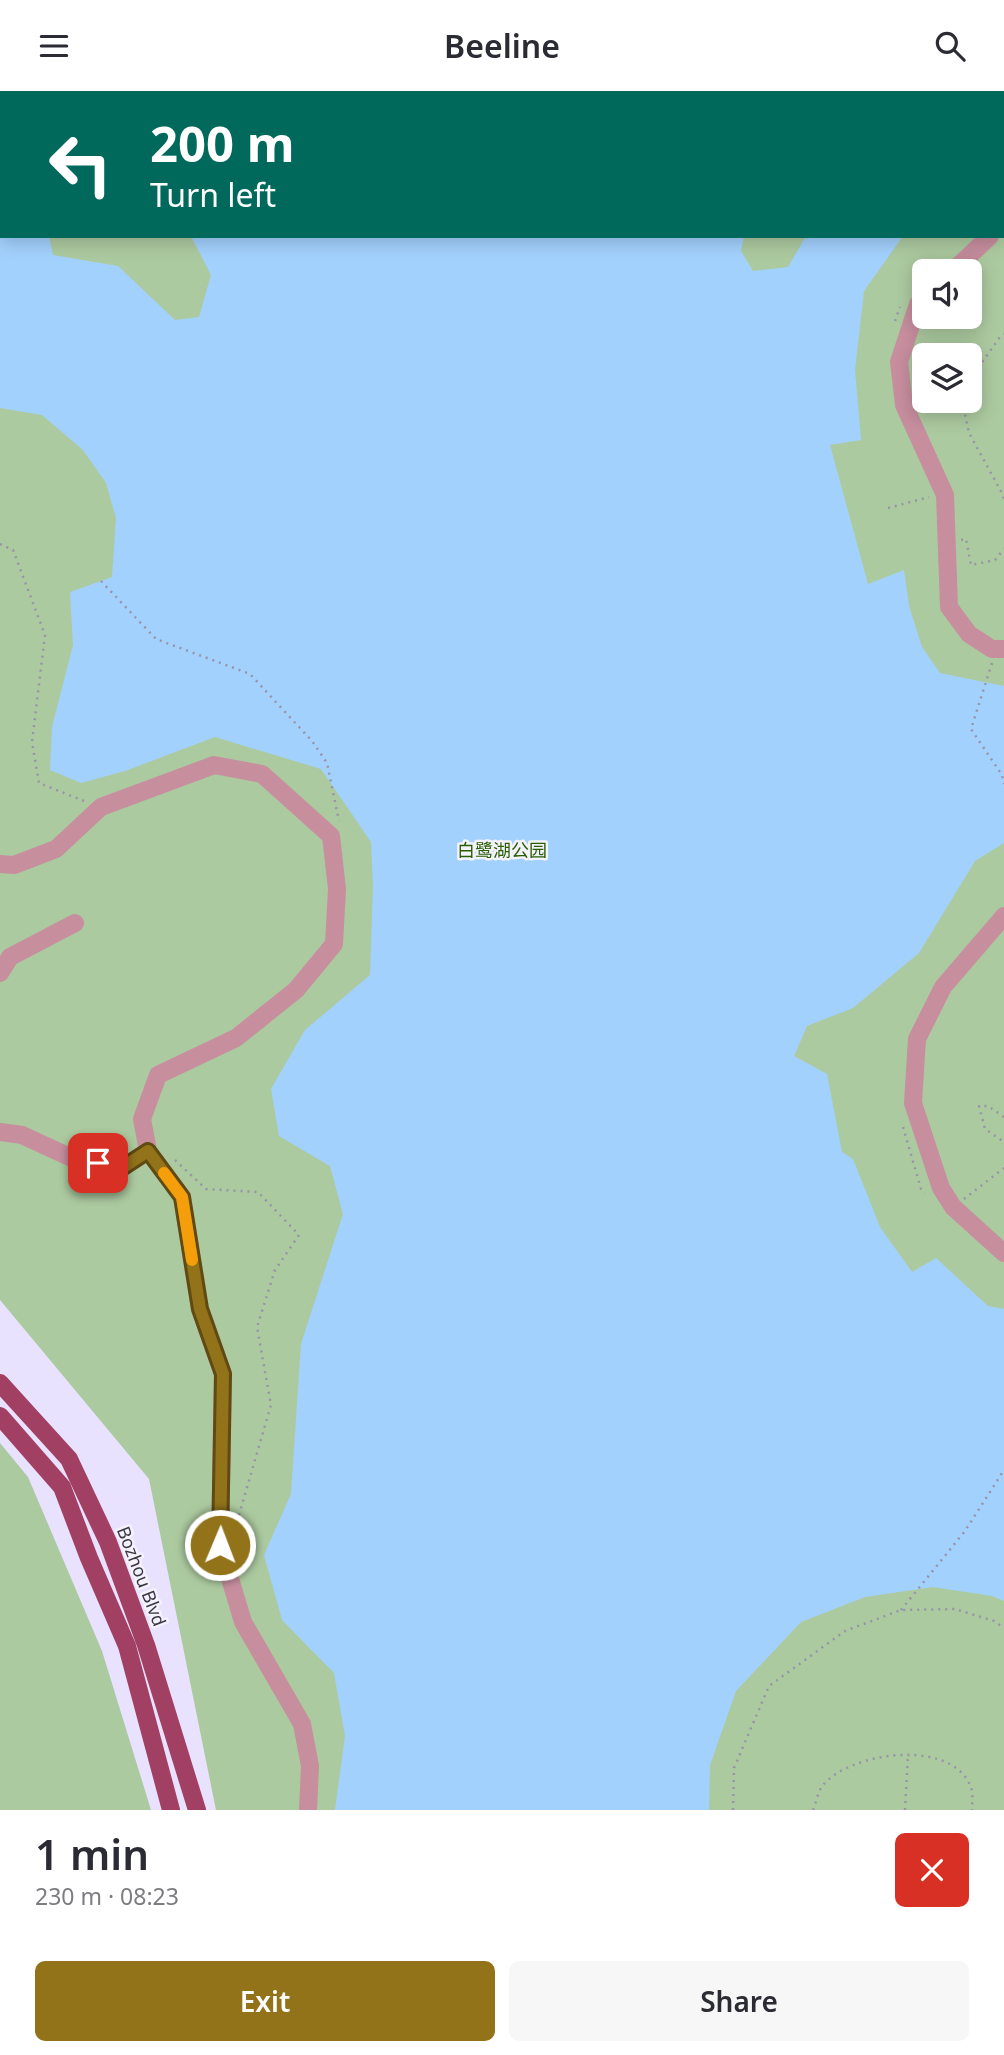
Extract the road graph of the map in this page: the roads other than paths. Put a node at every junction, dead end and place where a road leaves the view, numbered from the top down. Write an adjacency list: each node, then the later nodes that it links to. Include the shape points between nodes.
1 (988, 238): 2 (lane)
2 (966, 259)
3 (912, 322): 4 (lane, via 899,362 904,405 945,495 949,607 969,634)
4 (998, 655)
5 (0, 864): 10 (lane, via 14,865 56,849 101,807 214,765 262,773 331,836 337,889 334,944 296,990 236,1038 158,1075 142,1119)
6 (1004, 916): 11 (lane, via 943,987 917,1039 913,1103 941,1188 953,1207)
7 (75, 923): 8 (lane, via 10,957)
8 (0, 973)
9 (0, 1132): 10 (lane, via 22,1135 74,1159 122,1168)
10 (148, 1151): 16 (lane, via 182,1197 200,1309 223,1374 220,1545 243,1622 302,1724 310,1766)
11 (1004, 1253)
12 (0, 1383): 15 (main road, Bozhou Blvd, via 69,1459 108,1542 146,1645)
13 (0, 1416): 14 (main road, via 62,1487 127,1646)
14 (171, 1810)
15 (197, 1810)
16 (308, 1810)

